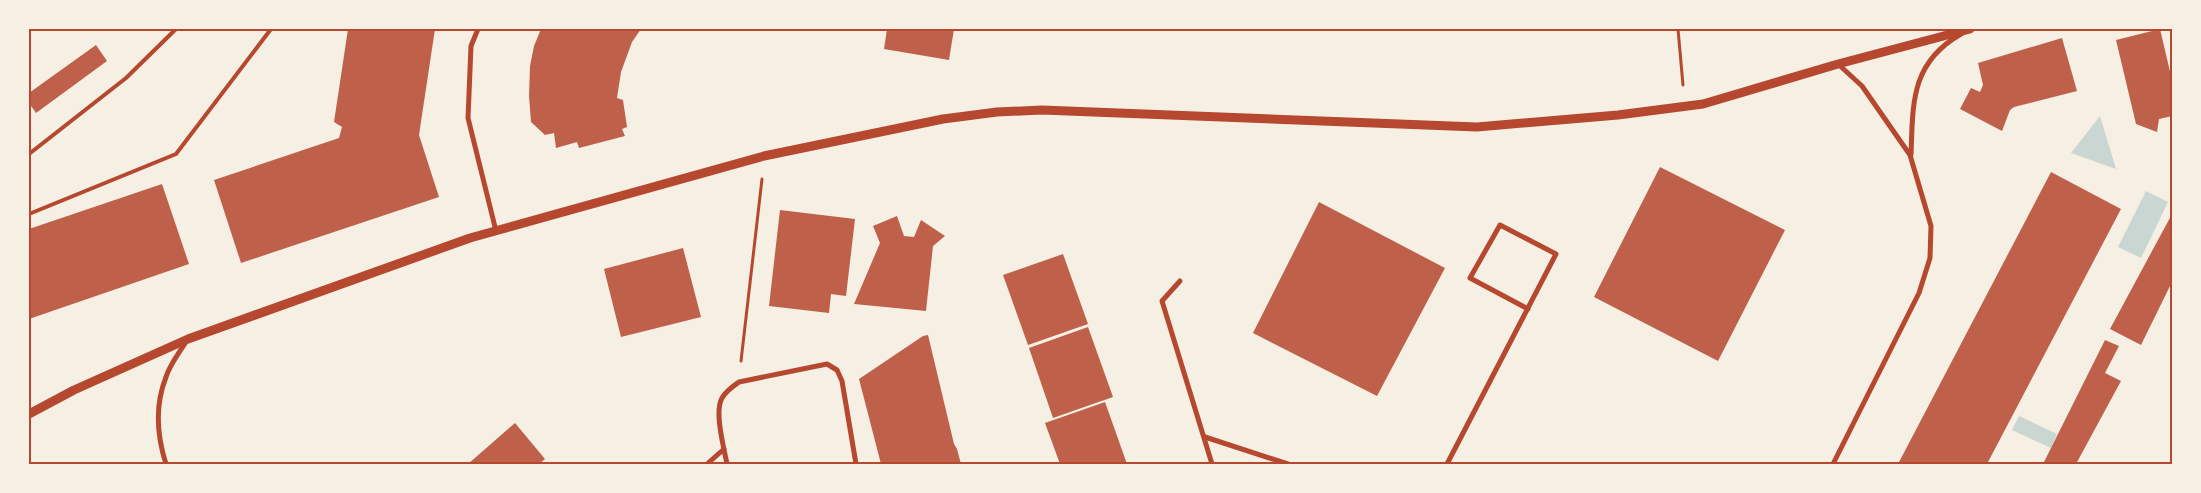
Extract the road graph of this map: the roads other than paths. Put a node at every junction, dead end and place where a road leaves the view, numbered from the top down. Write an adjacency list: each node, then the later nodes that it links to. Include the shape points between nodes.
1 (176, 29): 6 (lane, via 126,78)
2 (271, 29): 8 (lane, via 176,154)
3 (478, 29): 9 (street, via 471,46 468,118)
4 (1970, 29): 5 (street); 7 (street, via 1952,39 1923,72 1913,99)
5 (1838, 64): 7 (street, via 1862,86); 9 (street, via 1703,104 1618,115 1478,126 1042,110 943,119 764,156)
6 (29, 154)
7 (1910, 155): 23 (street, via 1931,226 1930,258 1919,293)
8 (29, 214)
9 (496, 231): 12 (street)
10 (1180, 281): 14 (street, via 1162,302)
11 (1528, 309): 11 (street, via 1556,254 1500,225 1470,278); 22 (street)
12 (188, 339): 13 (street, via 74,390); 16 (street, via 166,376 157,418)
13 (29, 414)
14 (1205, 436): 20 (street); 21 (street)
15 (724, 449): 17 (street); 18 (street); 19 (street, via 718,409 729,389 739,382 827,364 837,370 842,380)
16 (166, 464)
17 (707, 464)
18 (727, 464)
19 (856, 464)
20 (1212, 464)
21 (1288, 464)
22 (1447, 464)
23 (1833, 464)

